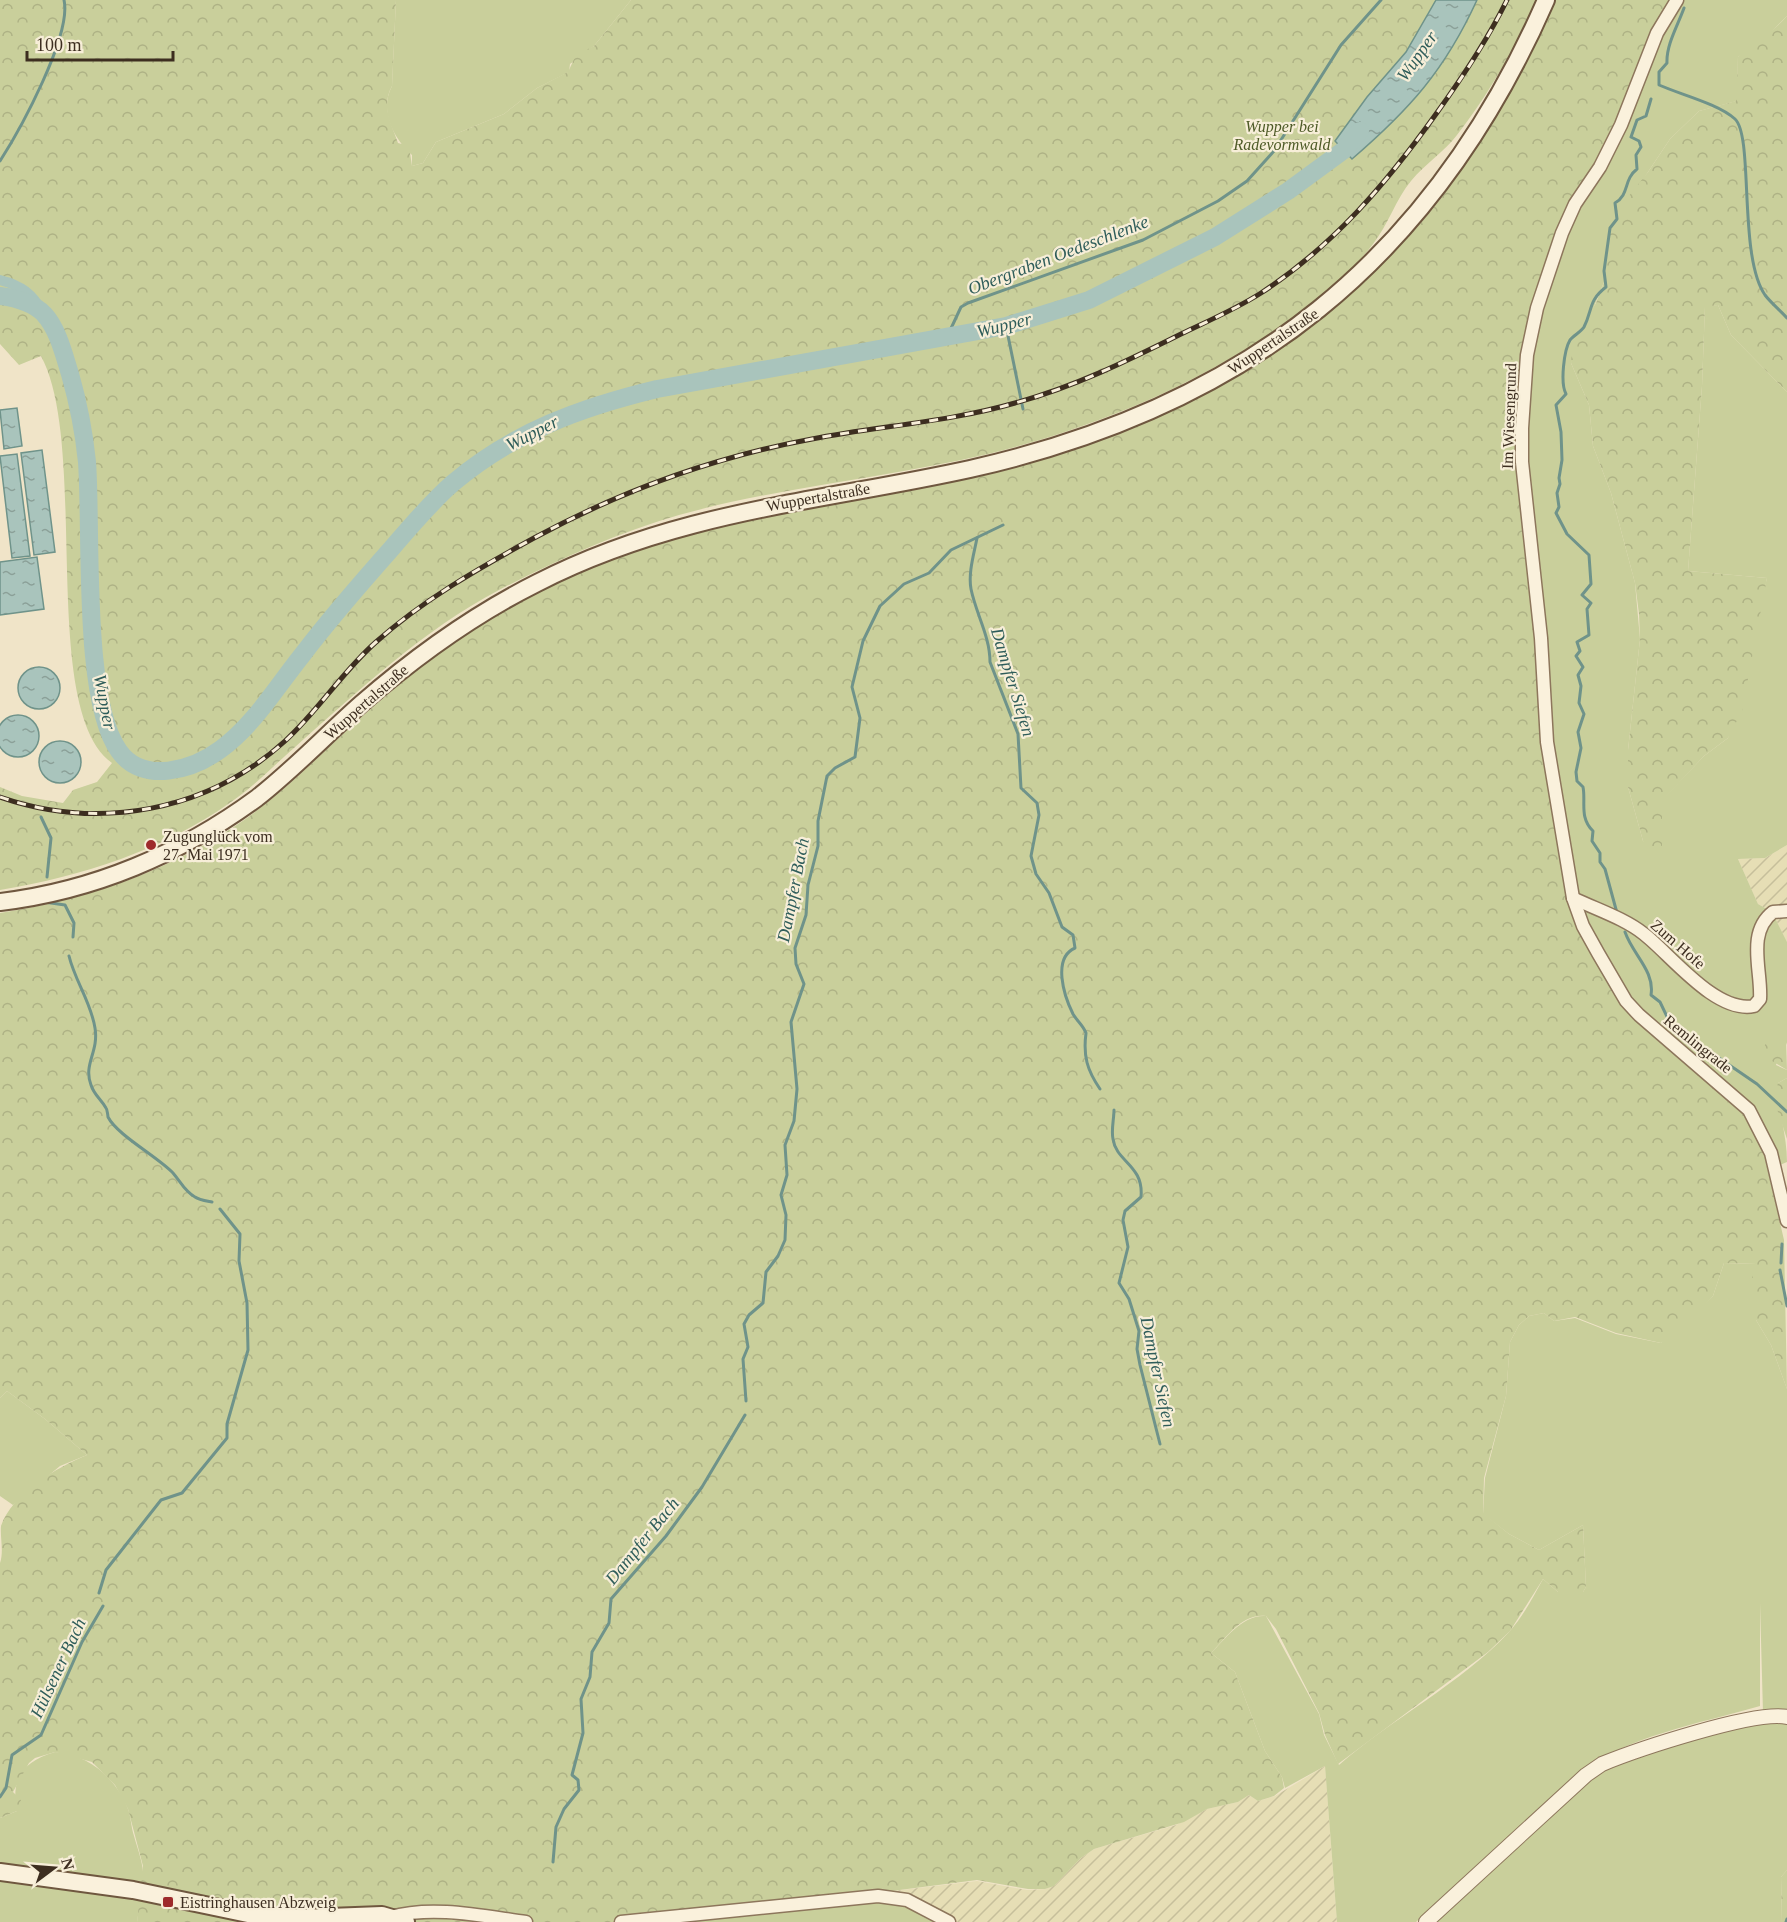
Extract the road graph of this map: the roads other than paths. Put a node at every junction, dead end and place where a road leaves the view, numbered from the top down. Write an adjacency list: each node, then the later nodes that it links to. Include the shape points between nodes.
1 (1546, 0): 4 (main road, Wuppertalstraße, via 1490,112 1418,214 1334,297 1233,369 1151,411 1060,445 969,469 709,519 579,563 507,599 438,643 373,694 260,795 197,838 98,881)
2 (1677, 0): 3 (street, Im Wiesengrund, via 1657,33 1607,153 1568,216 1537,308 1527,355 1522,462 1541,638 1547,742)
3 (1573, 898): 5 (street, Zum Hofe, via 1636,929 1690,978 1744,1007 1754,1006 1760,999 1757,951 1762,924 1773,912); 6 (street, Remlingrade, via 1583,926 1626,1001 1660,1036 1749,1110 1771,1153)
4 (0, 902)
5 (1787, 911)
6 (1787, 1221)
7 (1787, 1717): 13 (street, via 1754,1717 1602,1764)
8 (0, 1872): 9 (main road, via 133,1890 253,1915)
9 (398, 1919): 10 (street, via 405,1913 454,1913)
10 (526, 1922)
11 (621, 1922): 12 (street, via 878,1896 906,1900)
12 (949, 1922)
13 (1426, 1922)

